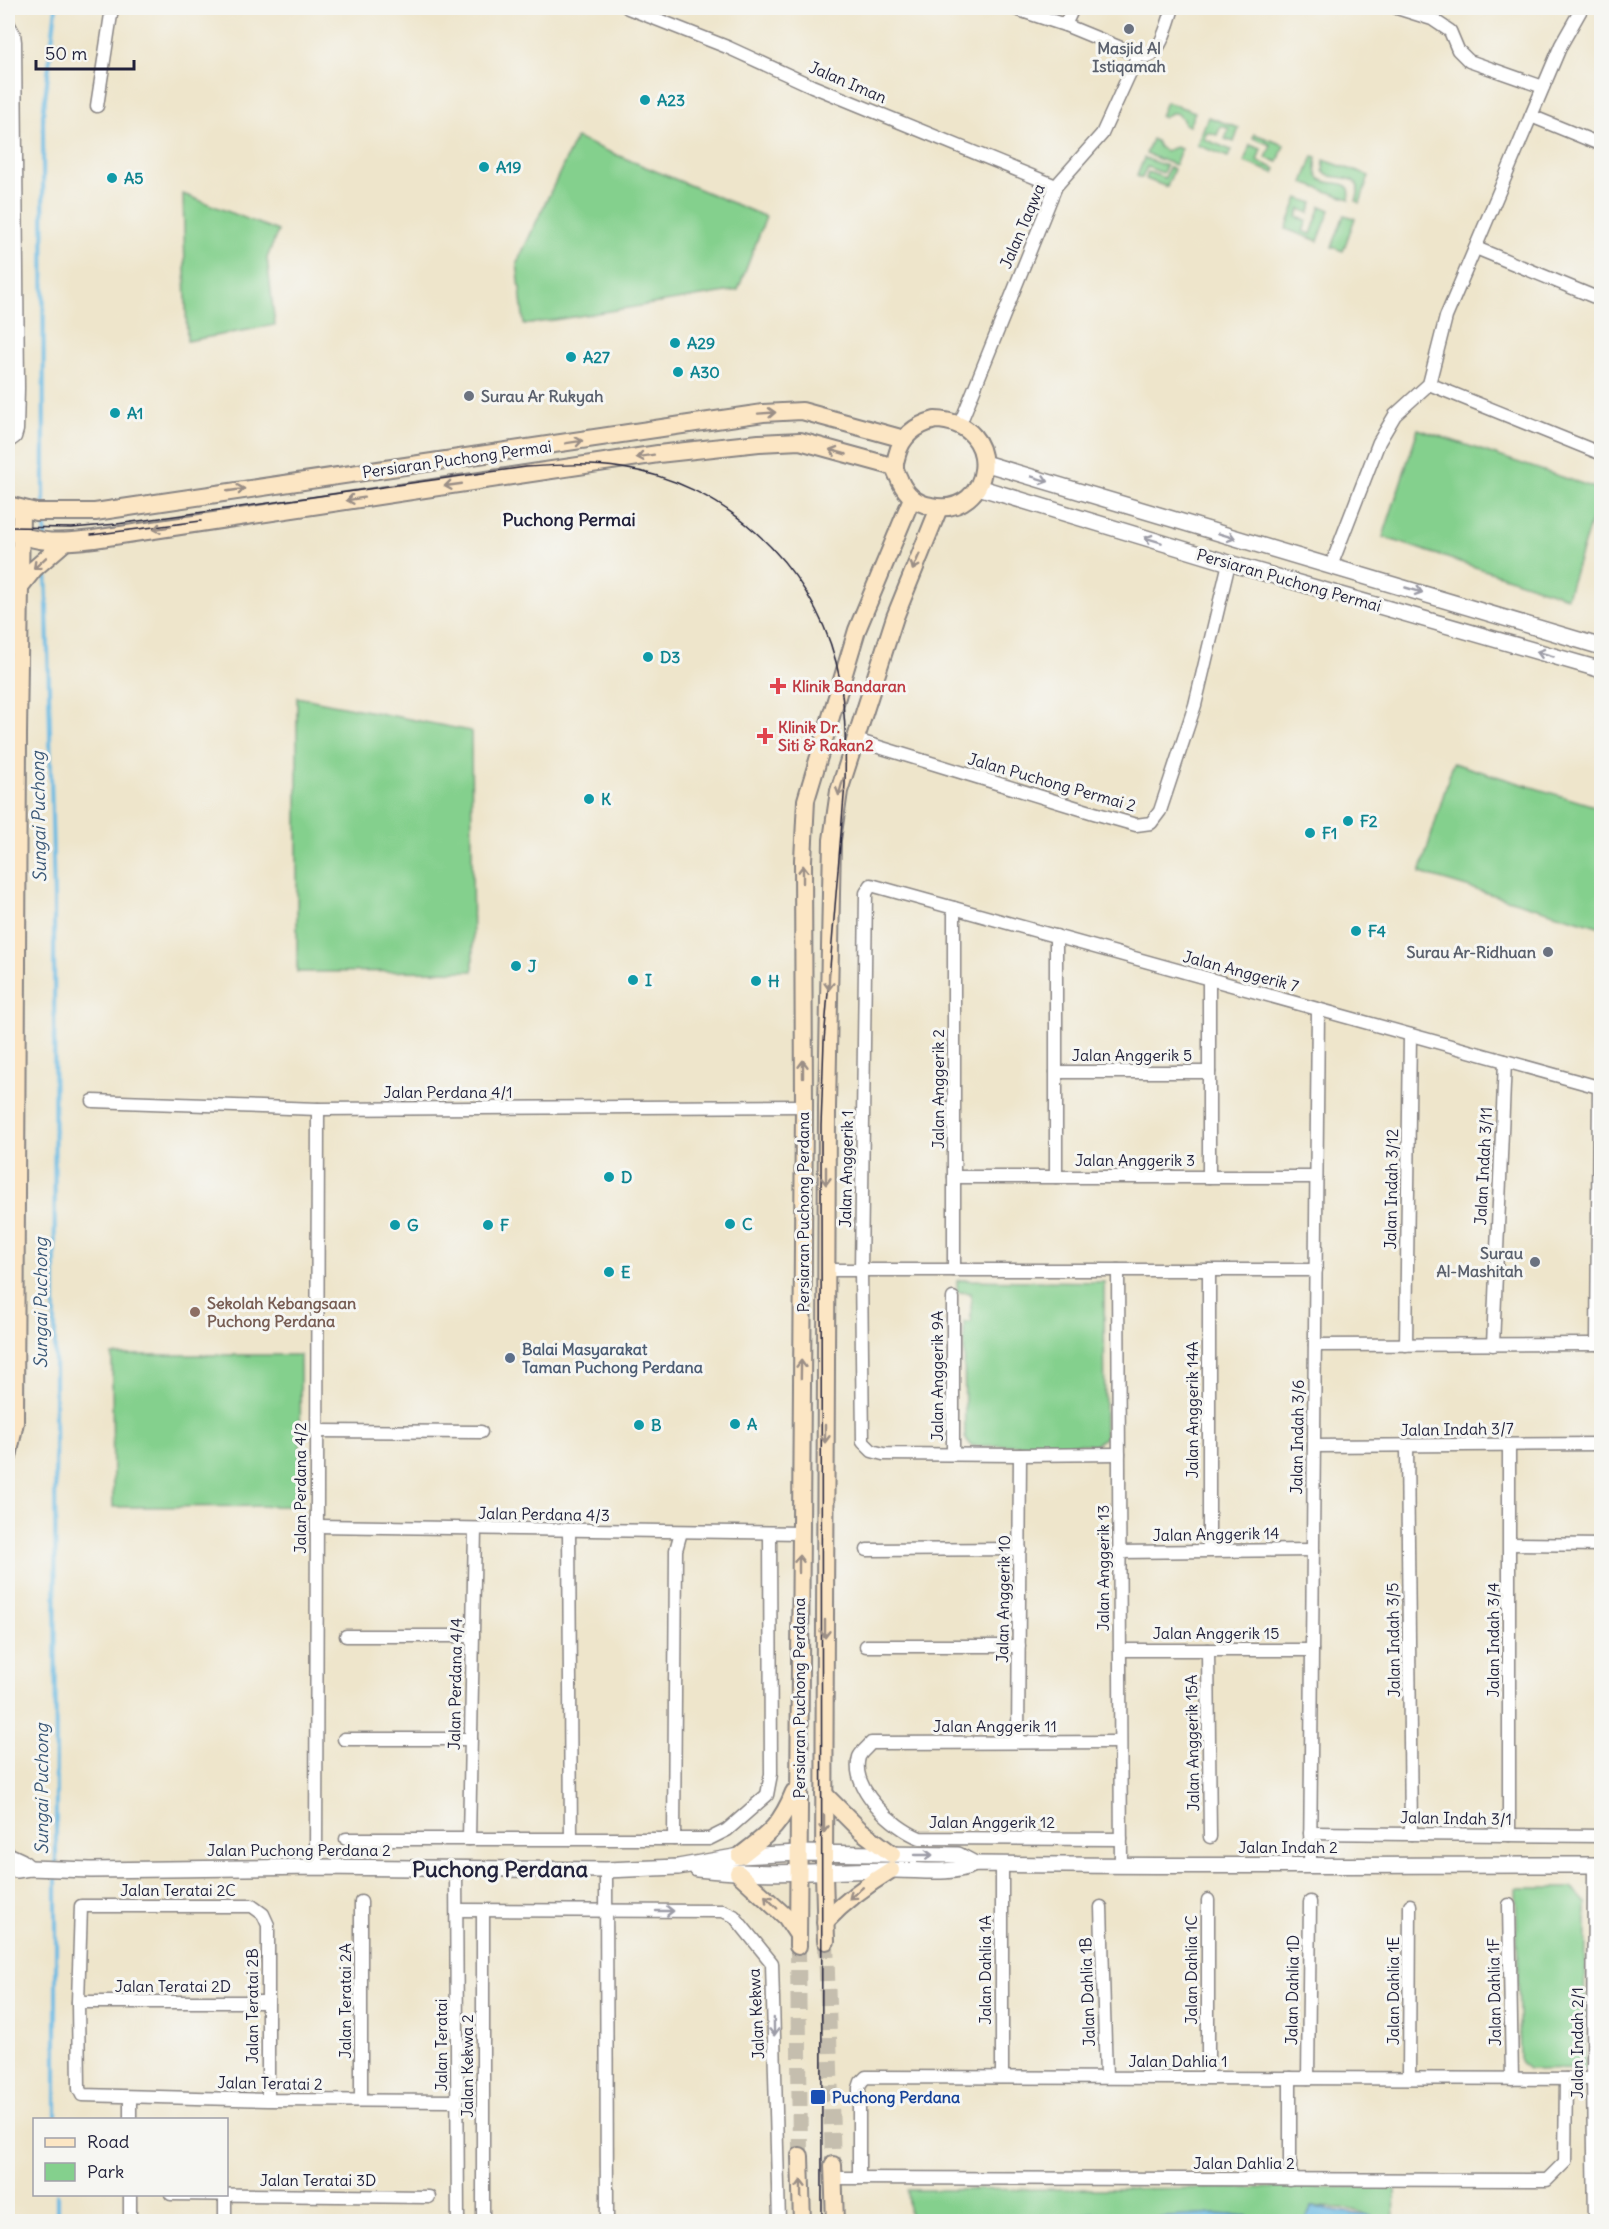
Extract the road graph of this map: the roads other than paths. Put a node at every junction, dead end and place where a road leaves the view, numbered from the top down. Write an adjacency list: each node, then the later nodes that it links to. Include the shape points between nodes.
1 (112, 8): 12 (street)
2 (628, 8): 15 (street, Jalan Iman)
3 (1013, 8): 9 (street)
4 (1073, 8): 9 (street)
5 (1173, 8): 10 (street, via 1155,52)
6 (1397, 8): 11 (street, via 1432,19 1450,31 1458,50 1469,61)
7 (1582, 8): 11 (street)
8 (8, 23): 21 (street, via 15,42 18,388 17,430)
9 (1065, 25): 10 (street)
10 (1138, 55): 15 (street, Jalan Taqwa, via 1102,134)
11 (1543, 87): 13 (street)
12 (97, 106)
13 (1531, 116): 14 (street); 16 (street)
14 (1602, 145)
15 (1056, 186): 19 (street, Jalan Taqwa)
16 (1476, 248): 17 (street); 18 (street, via 1446,316)
17 (1602, 300)
18 (1429, 384): 22 (street); 32 (street, via 1395,415 1379,442)
19 (960, 424): 20 (main road, via 948,420 923,423); 23 (main road, via 977,440)
20 (904, 438): 24 (main road); 28 (main road, Persiaran Puchong Permai, one-way to 20, via 95,512 763,413 802,411)
21 (8, 442)
22 (1602, 454)
23 (984, 463): 25 (main road); 32 (street, Persiaran Puchong Permai, one-way to 32)
24 (894, 468): 26 (main road); 30 (main road, Persiaran Puchong Permai, one-way to 30, via 800,441 759,443 658,454)
25 (978, 487): 27 (main road, via 961,503); 31 (street, Persiaran Puchong Permai, one-way to 25)
26 (912, 498): 27 (main road); 50 (main road, Persiaran Puchong Perdana, one-way to 26, via 806,800 857,630)
27 (939, 508): 37 (main road, Persiaran Puchong Perdana, one-way to 37, via 895,617)
28 (22, 509): 29 (main road)
29 (22, 536): 30 (main road, Persiaran Puchong Permai); 33 (main road)
30 (65, 542): 33 (main road, one-way to 33)
31 (1229, 563): 35 (street, Persiaran Puchong Permai, one-way to 31); 37 (street, Jalan Puchong Permai 2, via 1195,705 1160,811 1151,823 1136,825)
32 (1331, 566): 34 (street, Persiaran Puchong Permai, one-way to 34)
33 (19, 588): 36 (main road)
34 (1602, 647)
35 (1602, 670)
36 (13, 734): 38 (main road)
37 (856, 740): 56 (main road, Persiaran Puchong Perdana, one-way to 56, via 839,791 832,840)
38 (13, 884): 76 (main road, via 15,1422)
39 (871, 885): 40 (street, Jalan Anggerik 7); 57 (street, Jalan Anggerik 1, via 866,893)
40 (954, 908): 41 (street, Jalan Anggerik 7); 52 (street, Jalan Anggerik 2)
41 (1056, 936): 42 (street, Jalan Anggerik 7); 46 (street)
42 (1209, 979): 43 (street, Jalan Anggerik 7); 47 (street)
43 (1318, 1009): 44 (street, Jalan Anggerik 7); 55 (street, Jalan Indah 3/6)
44 (1410, 1035): 45 (street, Jalan Anggerik 7); 66 (street, Jalan Indah 3/12)
45 (1505, 1061): 48 (street, Jalan Anggerik 7); 63 (street, Jalan Indah 3/11)
46 (1056, 1072): 47 (street, Jalan Anggerik 5); 53 (street)
47 (1209, 1072): 54 (street)
48 (1600, 1088): 64 (street)
49 (93, 1101): 51 (street, Jalan Perdana 4/1)
50 (804, 1106): 51 (street, Jalan Perdana 4/1); 82 (main road, Persiaran Puchong Perdana, one-way to 50)
51 (318, 1109): 67 (street, Jalan Perdana 4/2)
52 (954, 1177): 53 (street, Jalan Anggerik 3); 58 (street, Jalan Anggerik 2)
53 (1056, 1177): 54 (street, Jalan Anggerik 3)
54 (1209, 1177): 55 (street, Jalan Anggerik 3)
55 (1316, 1177): 61 (street, Jalan Indah 3/6)
56 (826, 1270): 57 (street); 103 (main road, Persiaran Puchong Perdana, one-way to 103)
57 (861, 1270): 58 (street); 73 (street, Jalan Anggerik 1, via 863,1442 872,1451 883,1454)
58 (954, 1270): 59 (street)
59 (1118, 1270): 60 (street); 74 (street, Jalan Anggerik 13)
60 (1209, 1270): 61 (street); 87 (street, Jalan Anggerik 14A)
61 (1316, 1270): 65 (street, Jalan Indah 3/6)
62 (953, 1298): 73 (street, Jalan Anggerik 9A)
63 (1493, 1344): 64 (street); 66 (street)
64 (1599, 1344)
65 (1315, 1345): 66 (street); 71 (street, Jalan Indah 3/6)
66 (1406, 1345)
67 (317, 1431): 68 (street); 77 (street, Jalan Perdana 4/2)
68 (481, 1432)
69 (1509, 1444): 70 (street, Jalan Indah 3/7); 72 (street, Jalan Indah 3/7); 83 (street, Jalan Indah 3/4)
70 (1602, 1444)
71 (1314, 1446): 72 (street, Jalan Indah 3/7); 88 (street, Jalan Indah 3/6)
72 (1407, 1447): 105 (street, Jalan Indah 3/5)
73 (953, 1453): 75 (street)
74 (1119, 1454): 75 (street); 89 (street, Jalan Anggerik 13)
75 (1020, 1455): 85 (street, Jalan Anggerik 10)
76 (8, 1456)
77 (317, 1526): 78 (street, Jalan Perdana 4/3); 123 (street, Jalan Perdana 4/2)
78 (475, 1529): 79 (street, Jalan Perdana 4/3); 91 (street, Jalan Perdana 4/4)
79 (569, 1530): 80 (street, Jalan Perdana 4/3); 111 (street)
80 (681, 1532): 81 (street, Jalan Perdana 4/3); 112 (street, via 676,1550)
81 (770, 1533): 82 (street, Jalan Perdana 4/3); 112 (street, via 771,1774 767,1795 727,1830 709,1839)
82 (799, 1533): 102 (main road, Persiaran Puchong Perdana, one-way to 82)
83 (1510, 1544): 84 (street); 106 (street, Jalan Indah 3/4)
84 (1602, 1545)
85 (1020, 1549): 86 (street); 93 (street, Jalan Anggerik 10)
86 (867, 1550)
87 (1209, 1550): 88 (street, Jalan Anggerik 14); 89 (street, Jalan Anggerik 14)
88 (1313, 1550): 96 (street, Jalan Indah 3/6)
89 (1119, 1552): 94 (street, Jalan Anggerik 13)
90 (346, 1636): 91 (street)
91 (473, 1636): 98 (street, Jalan Perdana 4/4)
92 (866, 1646): 93 (street)
93 (1019, 1646): 99 (street, Jalan Anggerik 10)
94 (1120, 1650): 95 (street, Jalan Anggerik 15); 100 (street, Jalan Anggerik 13)
95 (1208, 1650): 96 (street, Jalan Anggerik 15); 108 (street, Jalan Anggerik 15A)
96 (1312, 1650): 104 (street, Jalan Indah 3/6)
97 (344, 1739): 98 (street)
98 (471, 1739): 110 (street, Jalan Perdana 4/4)
99 (1018, 1742): 100 (street, Jalan Anggerik 11); 101 (street, Jalan Anggerik 11)
100 (1119, 1742): 113 (street, Jalan Anggerik 13)
101 (871, 1743): 113 (street, Jalan Anggerik 12, via 859,1756 859,1780 872,1801 908,1834 920,1838)
102 (798, 1783): 114 (main road, Persiaran Puchong Perdana); 117 (main road, via 777,1826)
103 (824, 1794): 115 (main road, Persiaran Puchong Perdana, one-way to 115); 118 (main road)
104 (1310, 1833): 105 (street, Jalan Indah 3/1); 120 (street, Jalan Indah 3/6)
105 (1411, 1834): 106 (street, Jalan Indah 3/1)
106 (1509, 1835): 107 (street, Jalan Indah 3/1)
107 (1602, 1836)
108 (1210, 1837)
109 (346, 1839): 110 (street)
110 (469, 1839): 111 (street)
111 (571, 1839): 112 (street)
112 (674, 1839)
113 (1120, 1839): 122 (street, Jalan Anggerik 13)
114 (798, 1853): 115 (street, Jalan Puchong Perdana 2); 117 (street, Jalan Puchong Perdana 2); 129 (main road, Persiaran Puchong Perdana)
115 (824, 1854): 118 (street, Jalan Indah 2); 130 (main road, Persiaran Puchong Perdana)
116 (8, 1855): 126 (street, Jalan Puchong Perdana 2)
117 (740, 1856): 124 (street, Jalan Puchong Perdana 2)
118 (891, 1862): 119 (street, Jalan Indah 2, via 958,1855 975,1864); 130 (street, Jalan Indah 2); 143 (main road, one-way to 143)
119 (1002, 1864): 122 (street, Jalan Indah 2); 147 (street, Jalan Dahlia 1A)
120 (1310, 1864): 121 (street, Jalan Indah 2); 122 (street, Jalan Indah 2)
121 (1598, 1865): 135 (street, Jalan Indah 2/1)
122 (1120, 1866)
123 (316, 1867): 126 (street, Jalan Puchong Perdana 2); 127 (street, Jalan Puchong Perdana 2)
124 (678, 1867): 128 (street, Jalan Puchong Perdana 2); 131 (street, Jalan Puchong Perdana 2)
125 (8, 1868): 126 (street, Jalan Puchong Perdana 2)
126 (36, 1868)
127 (456, 1869): 128 (street, Jalan Puchong Perdana 2); 139 (street, Jalan Teratai)
128 (606, 1869): 141 (street)
129 (797, 1872): 130 (street, Jalan Puchong Perdana 2); 131 (street, Jalan Puchong Perdana 2); 131 (main road, Persiaran Puchong Perdana, one-way to 131, via 798,1941 786,1917)
130 (824, 1873): 143 (main road, Persiaran Puchong Perdana)
131 (738, 1874)
132 (1208, 1900): 149 (street, Jalan Dahlia 1C)
133 (362, 1902): 158 (street, Jalan Teratai 2A)
134 (1310, 1902): 151 (street, Jalan Dahlia 1D)
135 (1598, 1902): 155 (street, Jalan Indah 2/1)
136 (1410, 1905): 152 (street, Jalan Dahlia 1E)
137 (1509, 1905): 153 (street, Jalan Dahlia 1F)
138 (1101, 1907): 148 (street, Jalan Dahlia 1B)
139 (457, 1910): 140 (street, Jalan Kekwa); 159 (street, Jalan Teratai)
140 (483, 1911): 141 (street, Jalan Kekwa); 173 (street, Jalan Kekwa 2)
141 (607, 1911): 174 (street); 175 (street, Jalan Kekwa, one-way to 175, via 723,1911 734,1916 772,1963)
142 (263, 1914): 145 (street, Jalan Teratai 2C, via 252,1906 81,1906); 146 (street, Jalan Teratai 2B, via 268,1925)
143 (825, 1922): 144 (main road, Persiaran Puchong Perdana)
144 (826, 1941)
145 (78, 2002): 146 (street, Jalan Teratai 2D); 156 (street, Jalan Teratai 2, via 81,2095)
146 (268, 2002): 157 (street, Jalan Teratai 2B)
147 (1002, 2076): 148 (street, Jalan Dahlia 1); 163 (street, Jalan Dahlia 1, via 866,2077 859,2088)
148 (1106, 2077): 149 (street, Jalan Dahlia 1)
149 (1208, 2077): 150 (street, Jalan Dahlia 1)
150 (1290, 2078): 151 (street, Jalan Dahlia 1); 164 (street)
151 (1308, 2078): 152 (street, Jalan Dahlia 1)
152 (1409, 2078): 153 (street, Jalan Dahlia 1)
153 (1512, 2079): 154 (street, Jalan Dahlia 1)
154 (1566, 2079): 155 (street, Jalan Dahlia 1); 164 (street, Jalan Dahlia 2, via 1565,2162 1546,2180)
155 (1593, 2079): 165 (street, Jalan Indah 2/1)
156 (130, 2097): 157 (street, Jalan Teratai 2); 160 (street)
157 (268, 2100): 158 (street, Jalan Teratai 2)
158 (362, 2100): 159 (street, Jalan Teratai 2)
159 (458, 2101): 172 (street, Jalan Teratai)
160 (130, 2118)
161 (800, 2156): 176 (main road, one-way to 161)
162 (833, 2172): 163 (street, Jalan Dahlia 2); 177 (main road)
163 (859, 2178): 164 (street, Jalan Dahlia 2)
164 (1290, 2180)
165 (1598, 2180): 169 (street, Jalan Indah 2/1)
166 (130, 2196): 170 (street)
167 (225, 2196): 168 (street, Jalan Teratai 3D); 171 (street)
168 (429, 2197)
169 (1598, 2208): 178 (street, Jalan Indah 2/1)
170 (130, 2222)
171 (225, 2222)
172 (458, 2222)
173 (483, 2222)
174 (607, 2222)
175 (779, 2222)
176 (802, 2222)
177 (835, 2222)
178 (1595, 2222)

